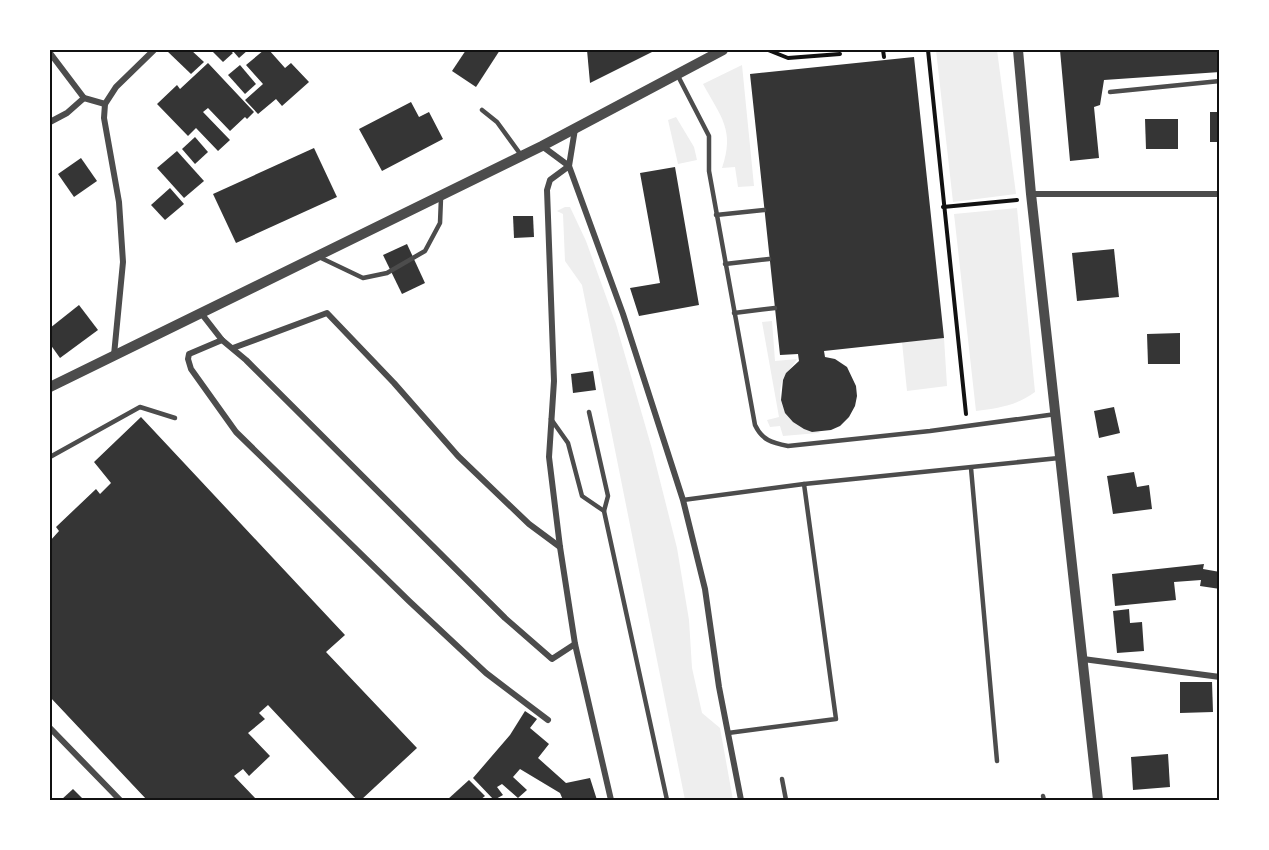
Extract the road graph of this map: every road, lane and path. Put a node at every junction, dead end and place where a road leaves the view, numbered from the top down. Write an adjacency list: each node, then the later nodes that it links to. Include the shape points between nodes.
1 (154, 50): 14 (street, via 116,87)
2 (723, 50): 10 (street)
3 (768, 50): 8 (path, via 788,58)
4 (883, 50): 9 (path)
5 (928, 50): 25 (path)
6 (1018, 50): 21 (street)
7 (50, 53): 13 (street)
8 (840, 54)
9 (884, 57)
10 (677, 73): 17 (street); 27 (lane, via 709,136 709,171)
11 (1220, 81): 12 (lane)
12 (1110, 92)
13 (84, 98): 14 (street); 16 (street)
14 (105, 104): 36 (street, via 123,262)
15 (482, 110): 19 (lane, via 497,122)
16 (50, 122)
17 (575, 128): 18 (street); 20 (street)
18 (542, 146): 19 (street); 20 (street)
19 (521, 155): 23 (street)
20 (569, 166): 41 (street, via 550,180 547,190); 47 (street, via 623,314)
21 (1032, 194): 22 (street); 39 (street)
22 (1220, 194)
23 (441, 195): 28 (street); 28 (lane, via 440,223 425,251 387,273 363,278)
24 (1018, 200): 25 (path)
25 (943, 207): 42 (path)
26 (764, 210): 27 (lane)
27 (716, 215): 30 (lane)
28 (317, 255): 32 (street)
29 (769, 259): 30 (lane)
30 (725, 264): 33 (lane)
31 (775, 308): 33 (lane)
32 (201, 313): 34 (street); 36 (street)
33 (734, 313): 42 (lane, via 755,425 771,442 788,446)
34 (222, 340): 35 (street); 53 (street, via 189,354 188,359 190,369 236,432 486,673)
35 (233, 348): 49 (street, via 327,313 458,456 529,524); 50 (street, via 505,618 552,659)
36 (114, 355): 37 (street)
37 (50, 387)
38 (589, 412): 48 (lane, via 608,496)
39 (1056, 414): 42 (lane); 44 (street)
40 (175, 418): 43 (lane, via 140,407)
41 (552, 419): 48 (lane, via 568,443 582,496); 49 (street, via 549,457)
42 (968, 427)
43 (50, 457)
44 (1060, 458): 45 (lane); 51 (street)
45 (971, 468): 46 (lane); 56 (lane)
46 (804, 484): 47 (lane); 55 (lane, via 836,719)
47 (683, 500): 55 (street, via 705,589)
48 (604, 511): 60 (lane)
49 (560, 547): 50 (street)
50 (574, 644): 59 (street)
51 (1083, 659): 52 (street); 63 (street)
52 (1220, 677)
53 (548, 720)
54 (50, 728): 58 (street)
55 (728, 733): 61 (street)
56 (998, 761)
57 (782, 778): 62 (lane)
58 (120, 801)
59 (610, 801)
60 (667, 801)
61 (741, 801)
62 (786, 801)
63 (1098, 801)

